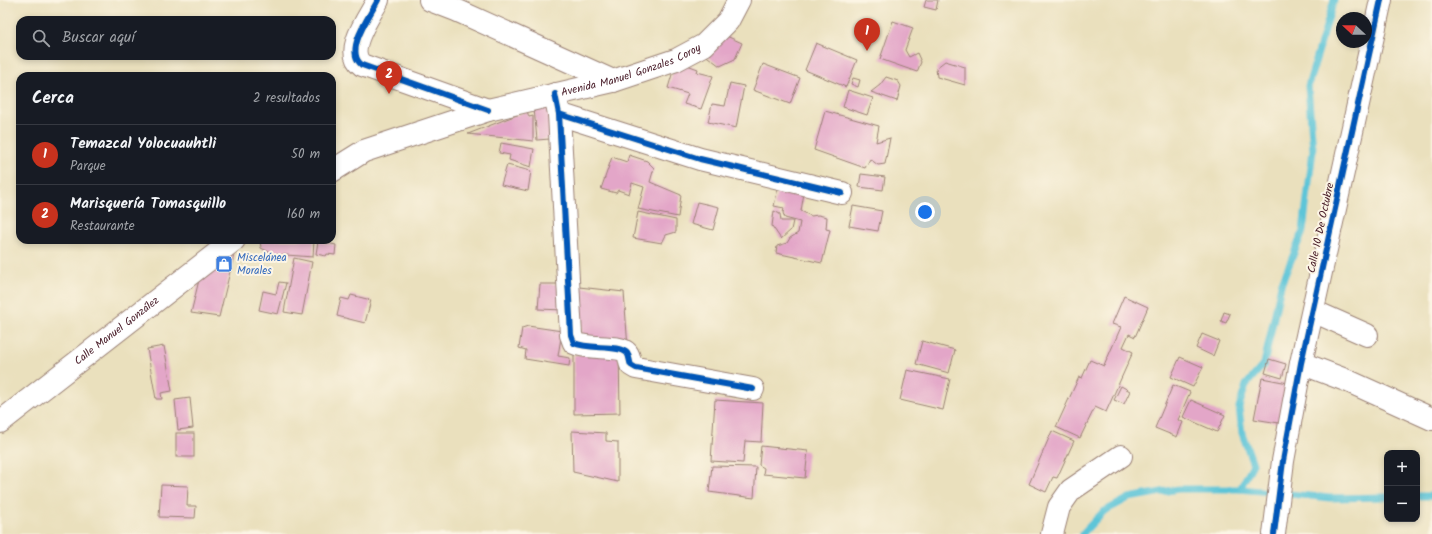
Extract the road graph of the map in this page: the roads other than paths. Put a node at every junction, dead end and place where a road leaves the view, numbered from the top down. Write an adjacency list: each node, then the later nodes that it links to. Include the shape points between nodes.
1 (378, 0): 7 (street, via 357,40 354,50 357,62)
2 (430, 0): 5 (street)
3 (740, 0): 5 (street, Avenida Manuel Gonzales Coroy, via 728,21 704,45 676,60)
4 (1381, 0): 11 (street, Calle 10 De Octubre)
5 (613, 81): 6 (street, Avenida Manuel Gonzales Coroy)
6 (557, 104): 7 (street, Avenida Manuel Gonzales Coroy); 9 (street, via 700,159); 14 (street, via 571,335 574,343 582,347 621,350 629,356 631,365 636,368)
7 (488, 110): 8 (street, Avenida Manuel Gonzales Coroy, via 364,151)
8 (336, 168)
9 (842, 193)
10 (229, 244): 16 (street, Calle Manuel González)
11 (1312, 311): 12 (street); 13 (street, Calle 10 De Octubre)
12 (1366, 335)
13 (1302, 363): 15 (street); 19 (street, Calle 10 De Octubre, via 1283,461)
14 (753, 389)
15 (1432, 419)
16 (0, 422)
17 (1121, 456): 18 (street, via 1071,490 1059,507)
18 (1052, 534)
19 (1274, 534)

